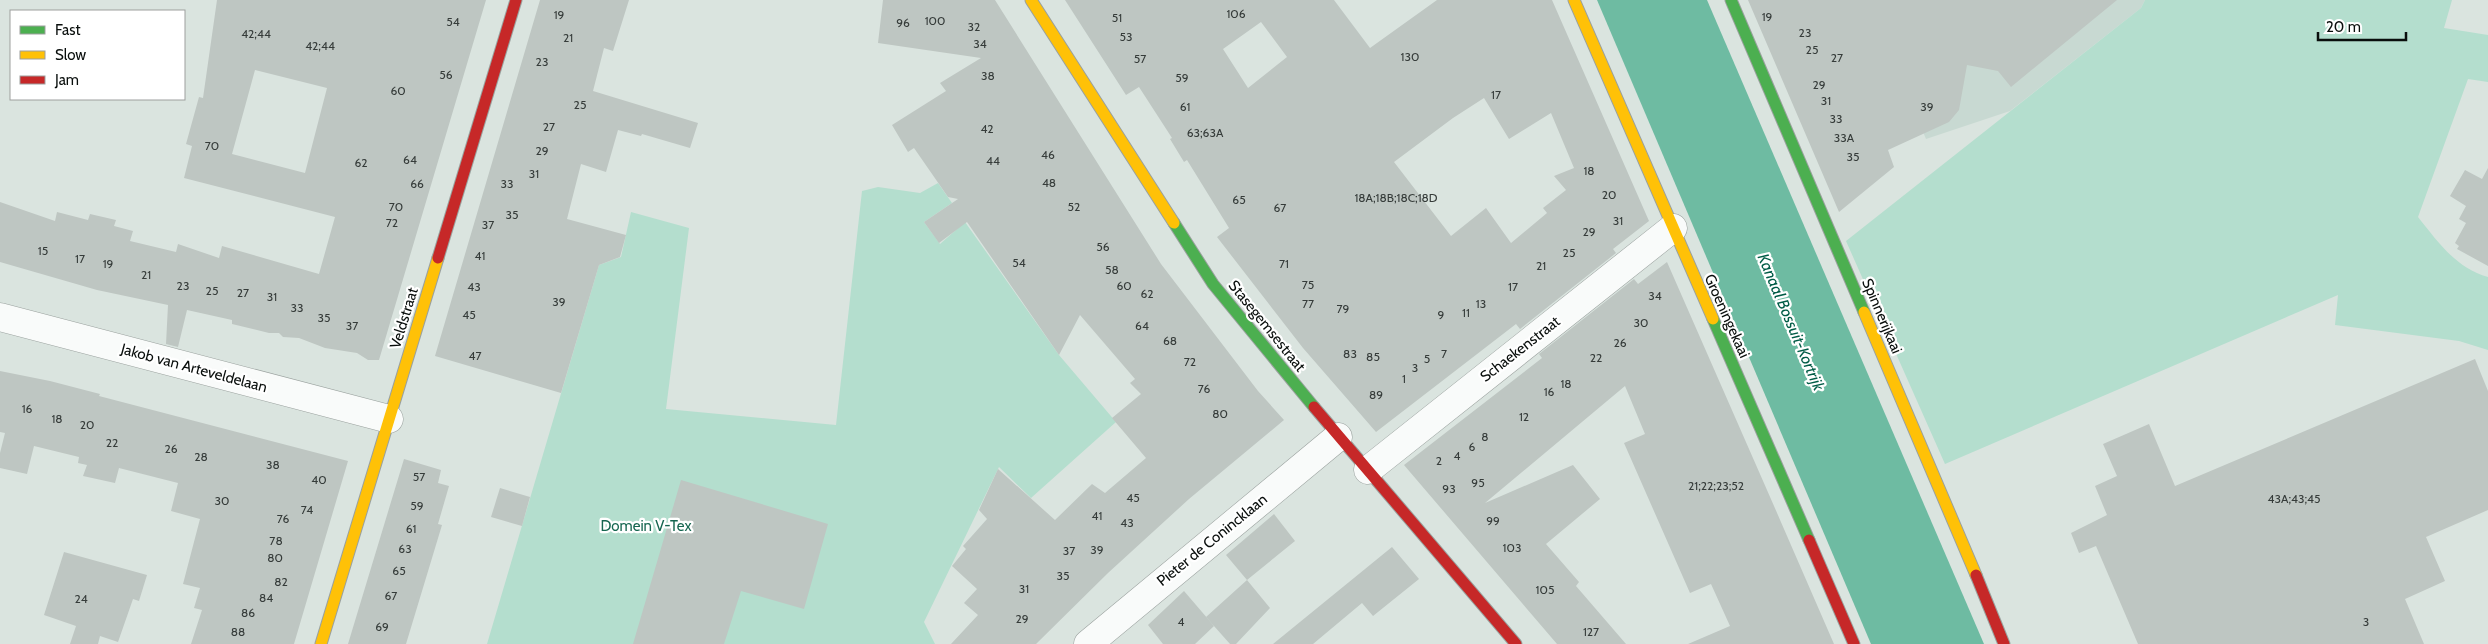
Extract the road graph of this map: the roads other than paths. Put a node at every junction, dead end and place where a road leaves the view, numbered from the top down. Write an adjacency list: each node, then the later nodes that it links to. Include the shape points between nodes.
1 (516, 0): 7 (street, Veldstraat)
2 (1031, 0): 8 (street, Stasegemsestraat, via 1213,284)
3 (1574, 0): 5 (street, Groeningekaai)
4 (1731, 0): 14 (street, Spinnerijkaai)
5 (1673, 228): 9 (street, Schaekenstraat); 13 (street, Groeningekaai)
6 (0, 317): 7 (street, Jakob van Arteveldelaan)
7 (389, 419): 10 (street, Veldstraat)
8 (1338, 437): 9 (street, Stasegemsestraat); 11 (street, Pieter de Conincklaan)
9 (1368, 470): 12 (street, Stasegemsestraat)
10 (322, 644)
11 (1088, 644)
12 (1516, 644)
13 (1854, 644)
14 (2004, 644)

